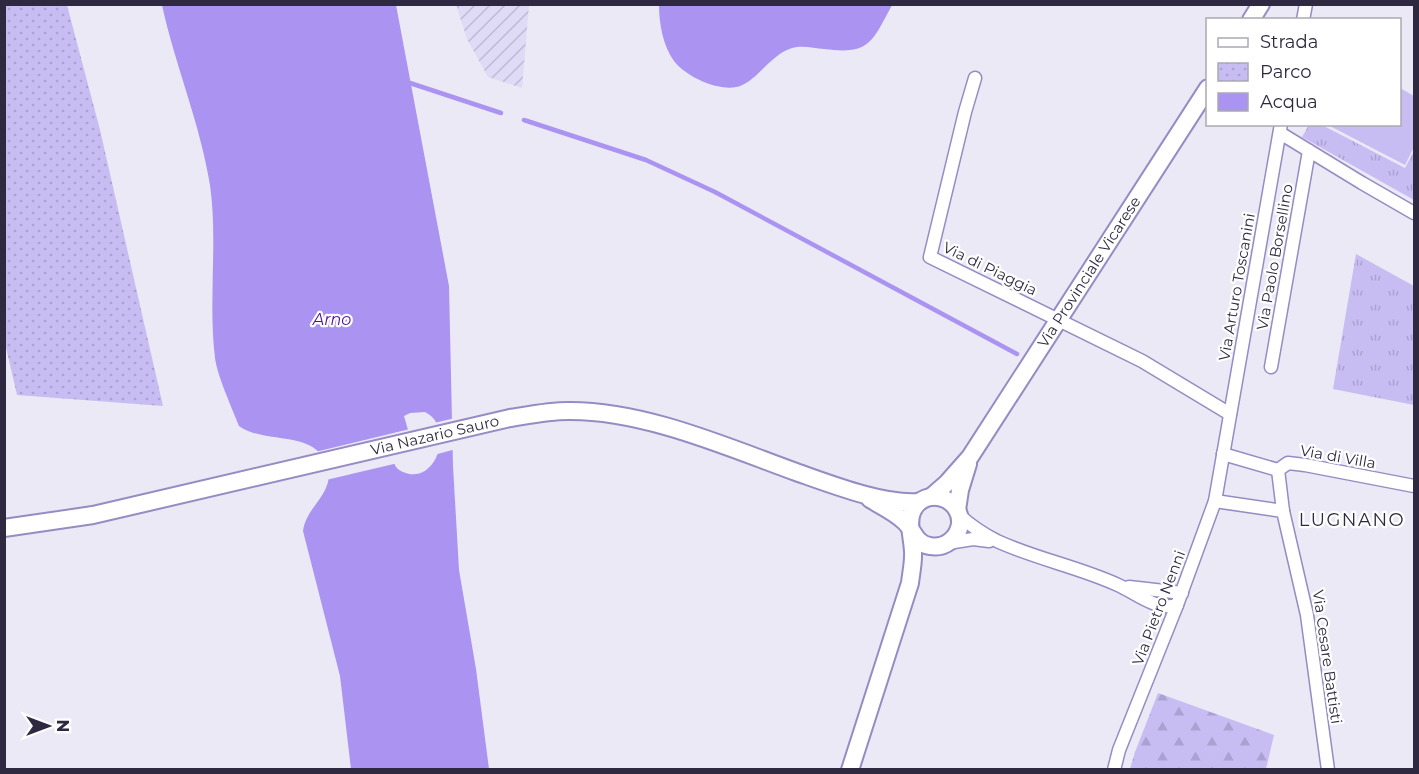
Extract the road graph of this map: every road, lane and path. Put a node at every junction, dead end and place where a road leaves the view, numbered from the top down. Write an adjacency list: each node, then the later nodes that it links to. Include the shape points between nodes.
1 (1261, 4): 2 (main road)
2 (1252, 18)
3 (975, 78): 8 (street, Via di Piaggia, via 930,257)
4 (1206, 91): 8 (main road, Via Provinciale Vicarese)
5 (1280, 129): 6 (street); 10 (street, Via Arturo Toscanini)
6 (1308, 151): 7 (street); 9 (street, Via Paolo Borsellino)
7 (1414, 213)
8 (1058, 318): 10 (street, Via di Piaggia, via 1142,361); 12 (main road, Via Provinciale Vicarese)
9 (1271, 367)
10 (1230, 414): 11 (street, Via Arturo Toscanini)
11 (1222, 454): 13 (street, Via di Villa); 17 (street, Via Pietro Nenni)
12 (970, 457): 16 (main road, Via Provinciale Vicarese, via 947,483); 19 (main road, Via Provinciale Vicarese)
13 (1278, 470): 14 (street, Via di Villa, via 1288,463); 18 (street, Via Cesare Battisti)
14 (1414, 486)
15 (861, 494): 16 (main road, Via Nazario Sauro); 20 (main road, Via Nazario Sauro, via 632,418 570,411 510,418 93,515); 21 (main road, Via Nazario Sauro, via 898,516)
16 (925, 499): 19 (main road, via 947,500); 21 (main road, via 912,512)
17 (1215, 501): 18 (street); 26 (street, Via Pietro Nenni)
18 (1283, 511): 31 (street, Via Cesare Battisti, via 1307,615)
19 (958, 513): 22 (street, via 979,532); 23 (main road, via 959,530)
20 (4, 528)
21 (911, 529): 23 (main road, via 924,544); 24 (main road)
22 (999, 542): 23 (street, via 973,539); 25 (street)
23 (943, 545): 24 (main road)
24 (910, 583): 29 (main road)
25 (1118, 585): 26 (street); 27 (street)
26 (1180, 599): 27 (street, via 1163,606); 28 (street, Via Pietro Nenni)
27 (1147, 600): 28 (street, via 1161,615)
28 (1167, 632): 30 (street, Via Pietro Nenni)
29 (850, 770)
30 (1114, 770)
31 (1328, 770)

